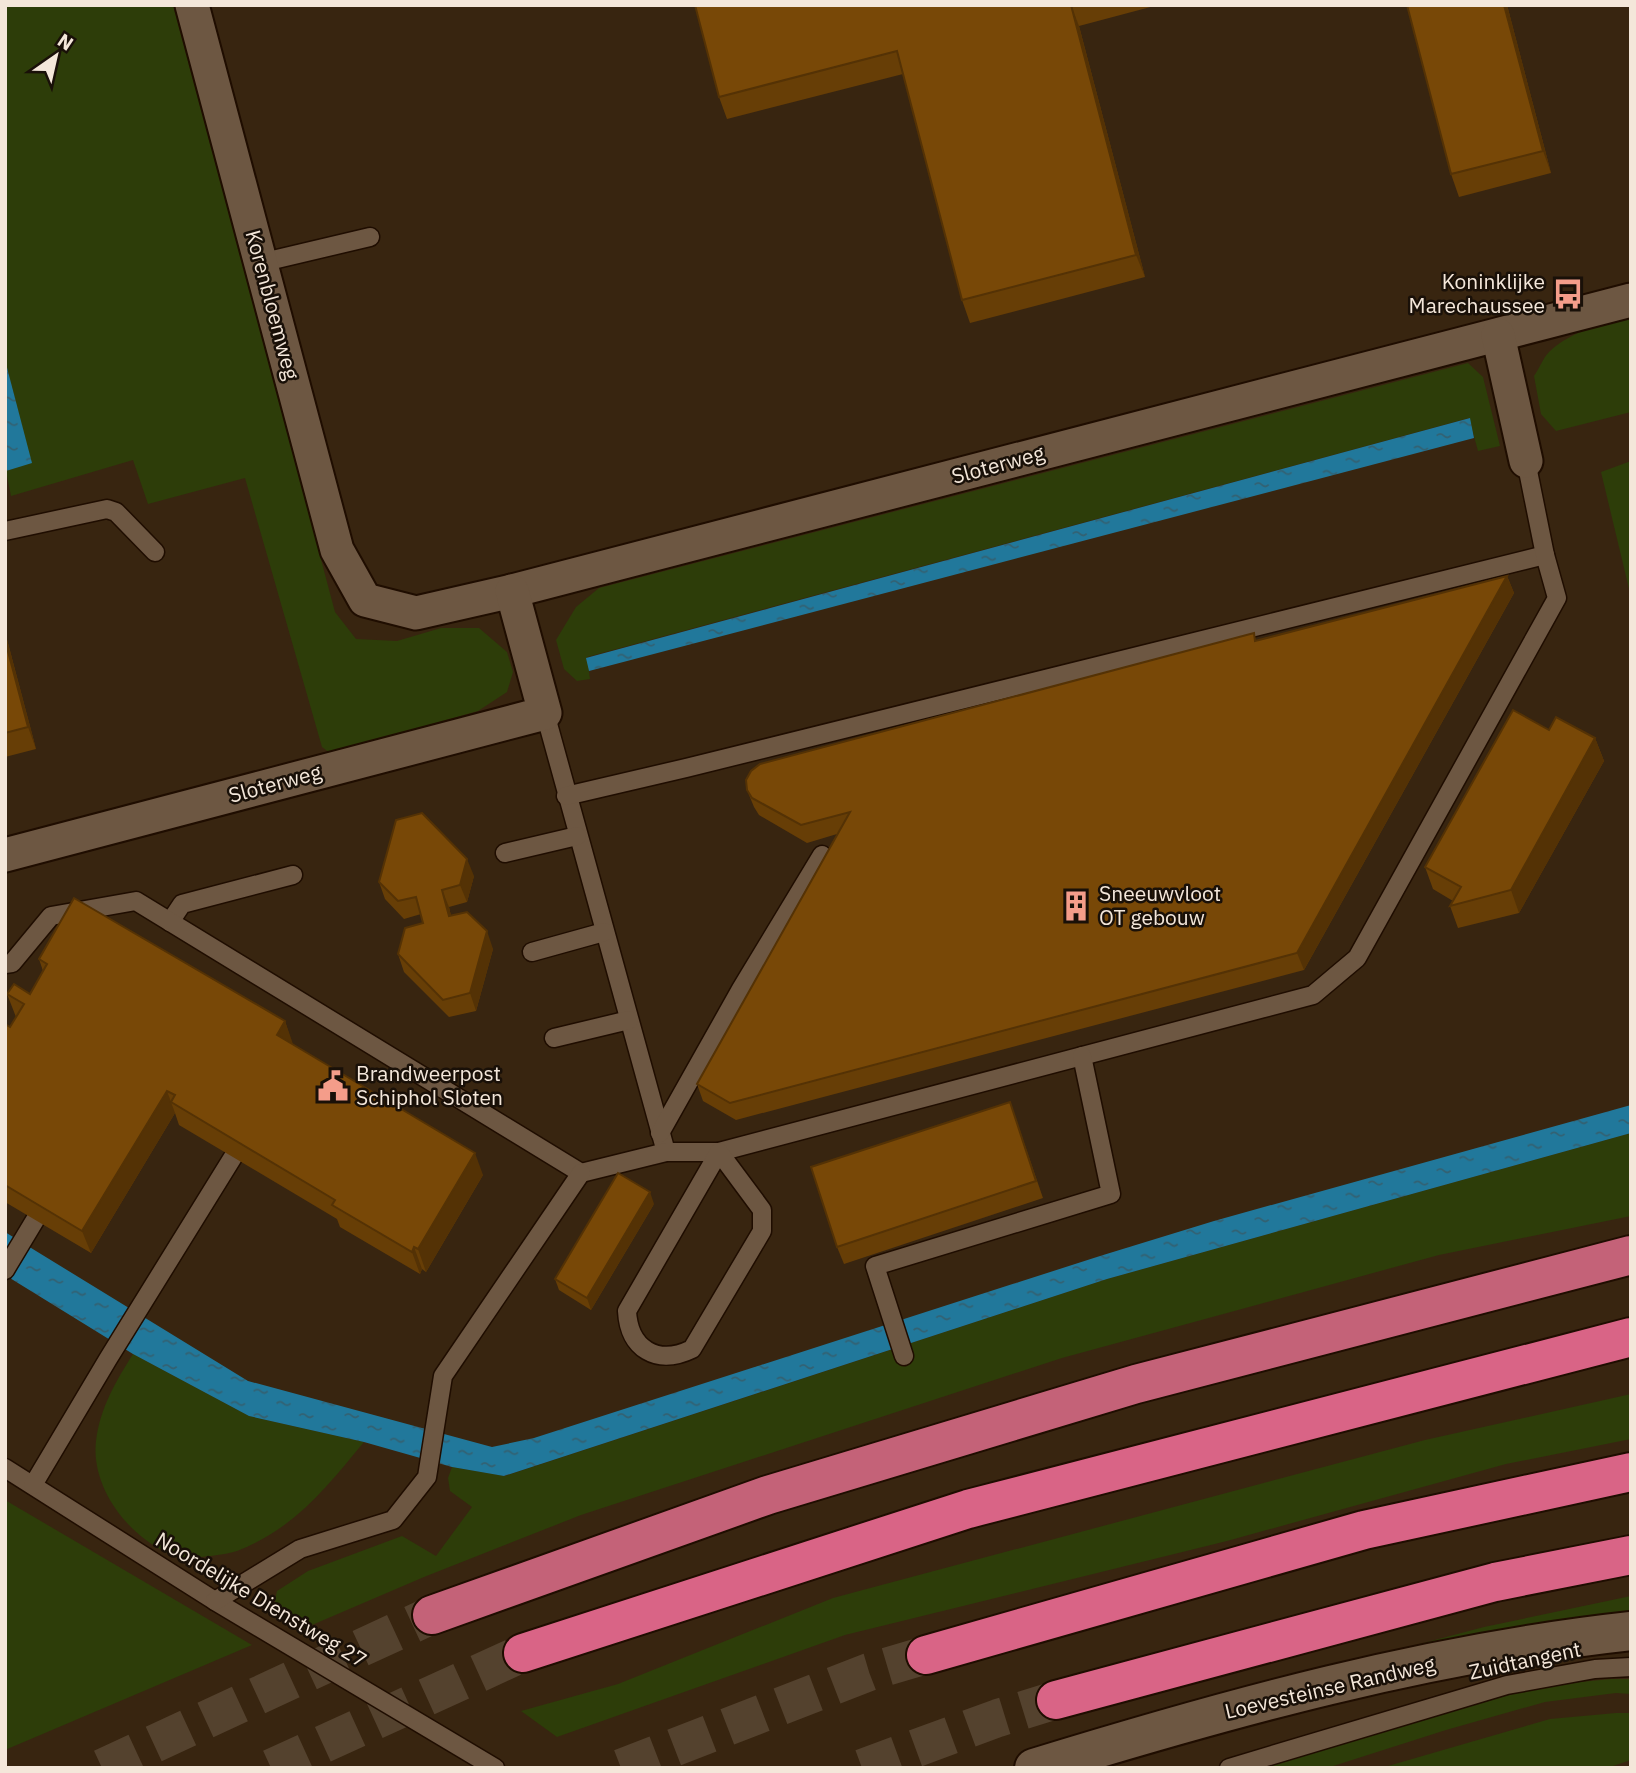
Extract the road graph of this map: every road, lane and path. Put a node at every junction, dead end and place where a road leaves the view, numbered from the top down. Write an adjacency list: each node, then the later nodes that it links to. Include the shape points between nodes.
1 (192, 5): 3 (street, Korenbloemweg)
2 (370, 237): 3 (lane)
3 (260, 263): 11 (street, Korenbloemweg, via 337,550)
4 (1631, 300): 5 (street, Sloterweg)
5 (1498, 335): 6 (street); 10 (street, Sloterweg)
6 (1526, 461): 9 (lane)
7 (5, 531): 8 (lane, via 107,509 116,512)
8 (155, 552)
9 (1545, 555): 13 (lane); 25 (lane, via 1557,598 1357,958 1313,995)
10 (512, 592): 11 (street, Sloterweg, via 416,613); 12 (street)
11 (365, 600)
12 (545, 713): 13 (lane); 16 (street, Sloterweg)
13 (566, 796): 14 (lane)
14 (577, 836): 15 (lane); 20 (lane)
15 (505, 853)
16 (5, 855)
17 (822, 855): 26 (lane)
18 (293, 875): 19 (lane, via 181,904)
19 (170, 922): 22 (lane, via 136,901 51,916 12,963); 30 (lane)
20 (604, 932): 21 (lane); 23 (lane)
21 (532, 952)
22 (5, 964)
23 (629, 1020): 24 (lane); 26 (lane)
24 (554, 1038)
25 (1082, 1056): 28 (lane); 35 (lane, via 1111,1195 875,1266)
26 (660, 1133): 27 (lane)
27 (666, 1152): 28 (lane); 30 (lane)
28 (719, 1152): 28 (lane, via 627,1311 632,1337 653,1354 666,1357 692,1349 762,1230 762,1210)
29 (233, 1157): 38 (lane)
30 (581, 1173): 40 (lane, via 443,1376 427,1477 393,1520 300,1549)
31 (35, 1220): 33 (lane)
32 (1631, 1255): 41 (highway, via 1136,1384 768,1495)
33 (5, 1270)
34 (1631, 1337): 43 (highway, via 968,1509)
35 (904, 1356)
36 (5, 1468): 38 (lane, Noordelijke Dienstweg 27)
37 (1631, 1472): 44 (highway, via 1364,1530)
38 (33, 1485): 40 (lane, Noordelijke Dienstweg 27)
39 (1631, 1555): 46 (highway, via 1495,1582)
40 (215, 1601): 47 (lane, Noordelijke Dienstweg 27)
41 (432, 1615)
42 (1631, 1631): 48 (street, Loevesteinse Randweg, via 1534,1642 1349,1681)
43 (523, 1653)
44 (926, 1655)
45 (1631, 1667): 49 (lane, Zuidtangent, via 1507,1685)
46 (1056, 1700)
47 (495, 1768)
48 (1034, 1768)
49 (1228, 1768)

